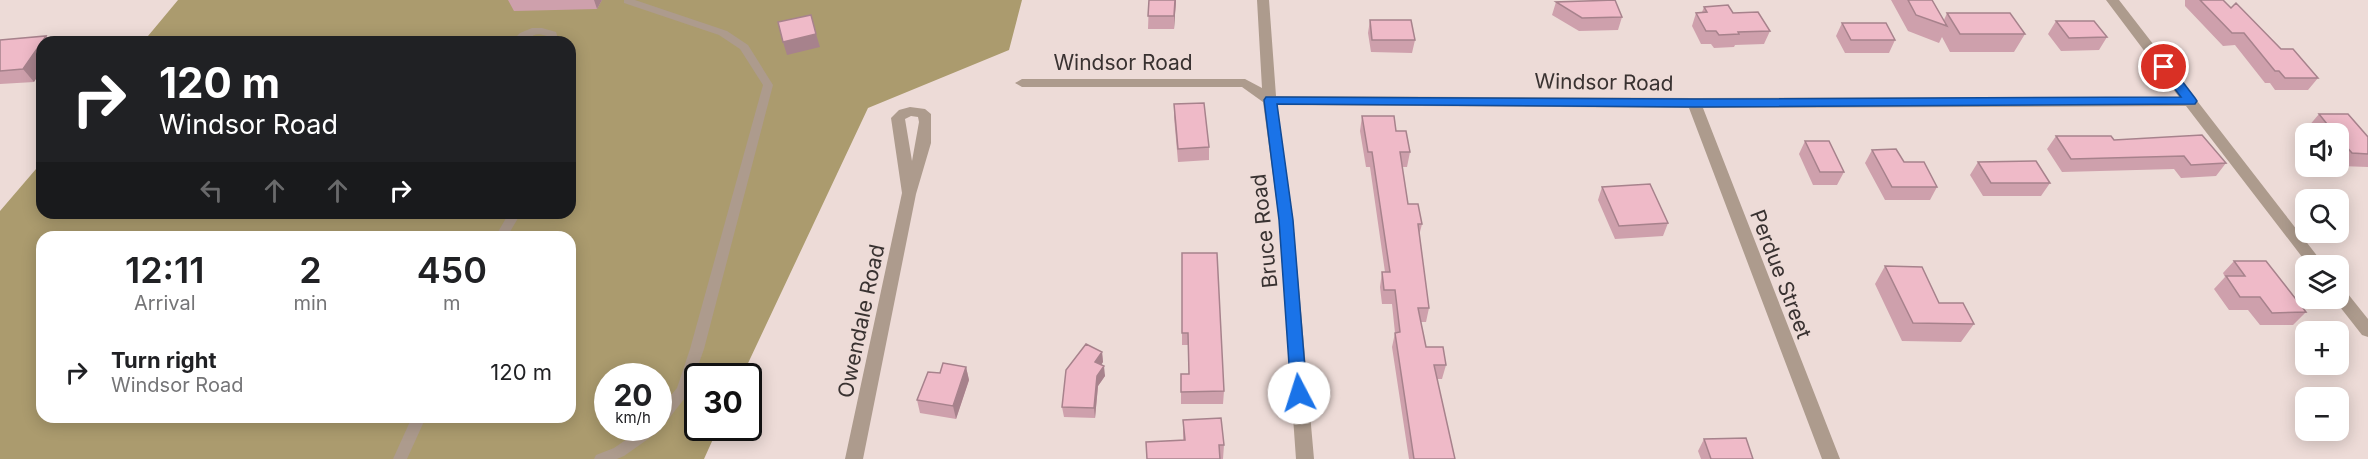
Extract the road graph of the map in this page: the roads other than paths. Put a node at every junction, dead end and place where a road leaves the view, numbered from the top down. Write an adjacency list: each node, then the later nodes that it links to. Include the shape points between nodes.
1 (1263, 0): 7 (street, Bruce Road)
2 (2112, 0): 8 (street)
3 (628, 1): 14 (lane, via 723,33 744,47 768,85 697,349 683,390)
4 (523, 36): 5 (lane, via 540,31)
5 (552, 36)
6 (1022, 83): 7 (street, Windsor Road, via 1245,83)
7 (1270, 100): 9 (street, Windsor Road); 20 (street, Bruce Road, via 1286,220)
8 (2191, 101): 9 (street, Windsor Road); 11 (street)
9 (1694, 103): 21 (street, Perdue Street)
10 (909, 192): 10 (street, Owendale Road, via 898,118 903,113 919,111 927,120 926,132); 19 (street, Owendale Road)
11 (2310, 255)
12 (2349, 306): 13 (street)
13 (2368, 331)
14 (672, 404)
15 (416, 423): 17 (lane)
16 (634, 441): 18 (lane)
17 (400, 459)
18 (602, 459)
19 (854, 459)
20 (1305, 459)
21 (1832, 459)

